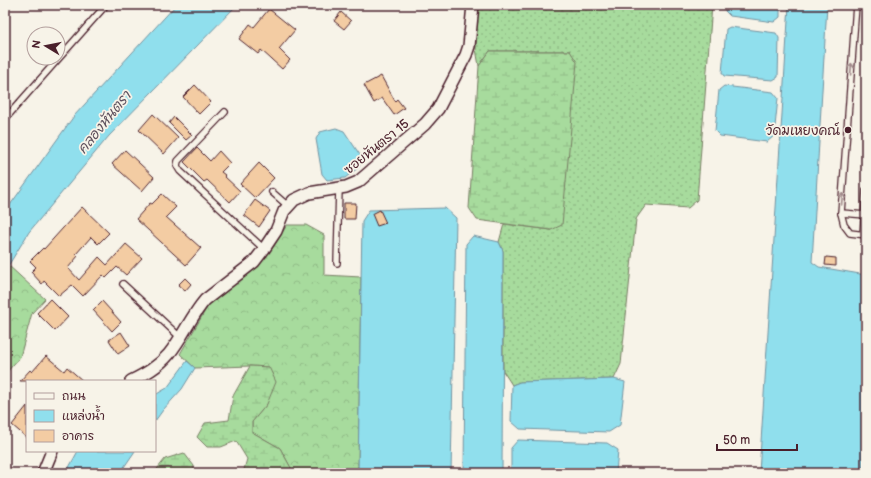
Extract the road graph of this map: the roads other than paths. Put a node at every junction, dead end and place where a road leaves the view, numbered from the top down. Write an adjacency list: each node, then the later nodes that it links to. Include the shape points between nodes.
1 (106, 5): 5 (lane)
2 (473, 5): 6 (street, ซอยหันตรา 15, via 469,46 438,109 425,124 358,182)
3 (856, 5): 10 (lane, one-way to 3)
4 (225, 112): 13 (lane, via 178,161 177,166)
5 (5, 119)
6 (339, 188): 9 (street, ซอยหันตรา 15, via 308,193); 14 (lane)
7 (866, 191): 11 (lane)
8 (272, 192): 9 (lane)
9 (288, 206): 13 (street, ซอยหันตรา 15)
10 (841, 213): 11 (lane); 12 (lane, via 844,225 850,233)
11 (865, 215): 12 (lane)
12 (865, 234)
13 (264, 249): 16 (street, ซอยหันตรา 15, via 254,262 205,300)
14 (337, 263)
15 (123, 284): 16 (lane)
16 (180, 338): 17 (street, ซอยหันตรา 15, via 169,355 152,370)
17 (133, 380)
18 (52, 452): 19 (street)
19 (42, 473)

